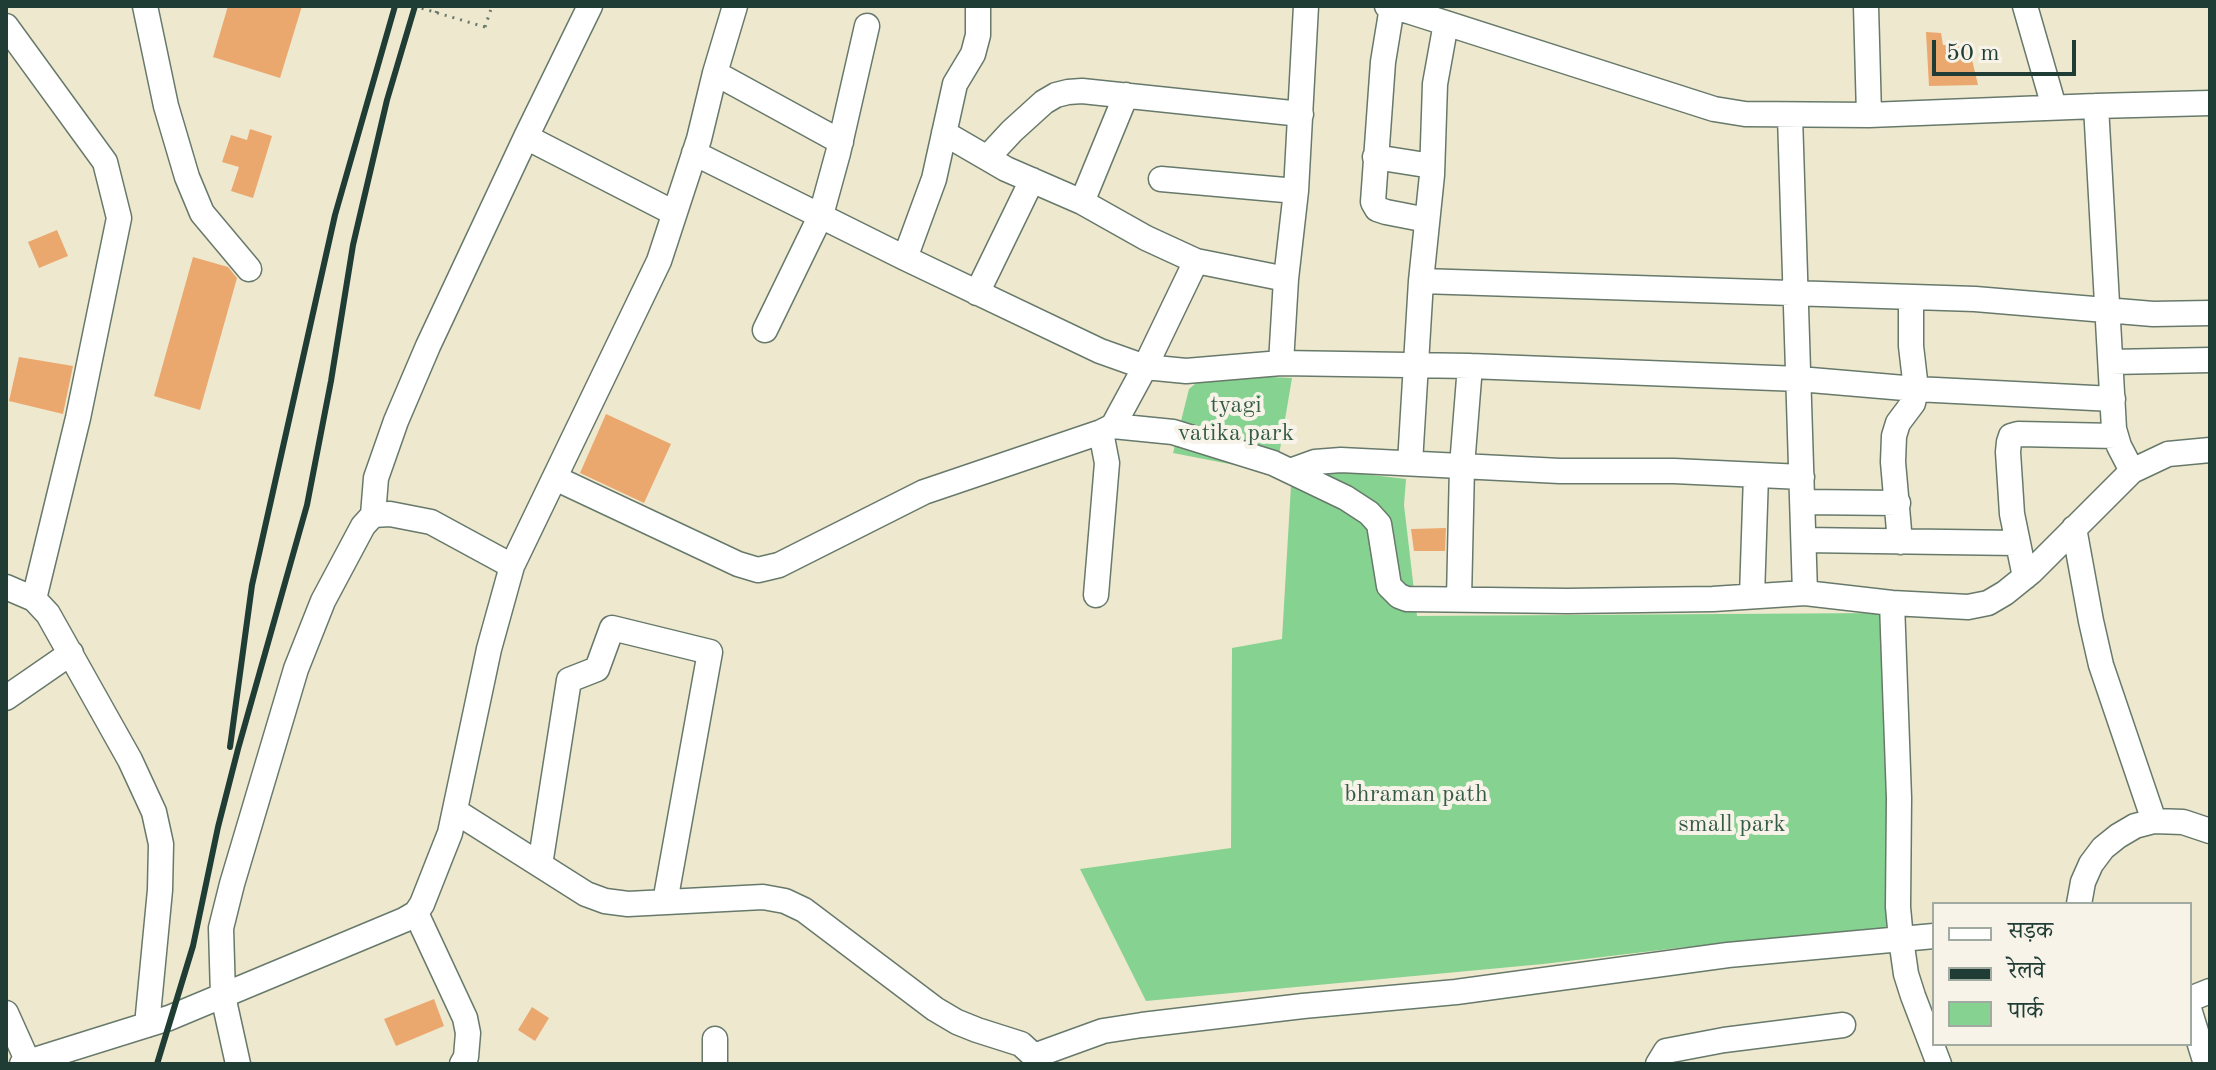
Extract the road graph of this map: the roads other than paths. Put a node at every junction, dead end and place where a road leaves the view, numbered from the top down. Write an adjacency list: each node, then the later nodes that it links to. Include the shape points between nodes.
1 (145, 6): 36 (street, via 187,177 202,213)
2 (590, 6): 21 (street)
3 (735, 6): 12 (street)
4 (978, 6): 20 (street, via 973,54 955,84)
5 (1306, 6): 17 (street)
6 (1866, 6): 18 (street)
7 (2025, 6): 16 (street)
8 (1399, 7): 9 (street); 24 (street, via 1383,62)
9 (1446, 23): 19 (street, via 1714,109); 26 (street, via 1435,84)
10 (6, 26): 76 (street, via 105,162 119,218)
11 (867, 26): 22 (street)
12 (715, 73): 22 (street); 23 (street)
13 (1126, 95): 17 (street); 25 (street, via 1056,95); 30 (street)
14 (2210, 103): 15 (street)
15 (2096, 106): 16 (street); 42 (street)
16 (2054, 107): 18 (street)
17 (1301, 114): 29 (street)
18 (1869, 115): 19 (street)
19 (1790, 116): 40 (street)
20 (944, 133): 25 (street); 34 (street, via 934,179)
21 (526, 137): 31 (street); 65 (street, via 396,421 376,478)
22 (841, 142): 32 (street)
23 (694, 153): 31 (street); 32 (street)
24 (1375, 157): 26 (street); 33 (street, via 1372,193 1377,209)
25 (987, 158): 28 (street)
26 (1432, 166): 33 (street)
27 (1161, 179): 29 (street)
28 (1032, 180): 30 (street); 39 (street)
29 (1296, 191): 37 (street)
30 (1082, 202): 35 (street)
31 (674, 213): 62 (street, via 659,261)
32 (821, 215): 34 (street); 44 (street)
33 (1427, 220): 38 (street)
34 (905, 258): 39 (street)
35 (1196, 261): 37 (street); 50 (street)
36 (249, 269)
37 (1286, 279): 47 (street)
38 (1421, 281): 40 (street); 48 (street)
39 (977, 293): 50 (street)
40 (1796, 294): 41 (street); 51 (street)
41 (1911, 297): 42 (street); 52 (street)
42 (2108, 309): 43 (street); 46 (street)
43 (2210, 313)
44 (765, 330)
45 (2210, 360): 46 (street)
46 (2111, 362): 53 (street)
47 (1281, 363): 48 (street); 50 (street, via 1186,371)
48 (1416, 365): 49 (street); 57 (street)
49 (1470, 366): 51 (street); 58 (street)
50 (1145, 367): 54 (street)
51 (1799, 379): 52 (street); 63 (street)
52 (1916, 389): 53 (street); 64 (street, via 1894,436)
53 (2113, 399): 55 (street)
54 (1107, 429): 59 (street, via 1173,432); 62 (street, via 924,492 779,565 758,570); 74 (street)
55 (2116, 436): 60 (street); 69 (street, via 2011,436)
56 (2210, 450): 60 (street, via 2168,454)
57 (1410, 463): 58 (street); 59 (street, via 1341,460)
58 (1462, 466): 61 (street); 77 (street)
59 (1290, 471): 77 (street, via 1376,519 1393,591 1407,599)
60 (2132, 471): 66 (street)
61 (1756, 475): 63 (street); 75 (street)
62 (555, 478): 70 (street)
63 (1802, 489): 64 (street); 67 (street)
64 (1898, 503): 68 (street)
65 (373, 515): 70 (street, via 431,522); 90 (street, via 323,601 296,669 221,928)
66 (2074, 528): 71 (street); 82 (street, via 2101,665)
67 (1804, 540): 68 (street); 73 (street)
68 (1900, 542): 69 (street)
69 (2017, 543): 71 (street)
70 (512, 566): 81 (street)
71 (2025, 577): 78 (street, via 1988,603 1968,607)
72 (6, 587): 76 (street)
73 (1805, 593): 75 (street); 78 (street)
74 (1096, 595)
75 (1752, 596): 77 (street)
76 (34, 599): 79 (street)
77 (1459, 599)
78 (1892, 603): 89 (street)
79 (71, 653): 80 (street); 93 (street, via 130,760 154,812 161,844)
80 (6, 698)
81 (455, 811): 84 (street); 87 (street)
82 (2154, 821): 83 (street, via 2183,822); 86 (street, via 2135,826 2103,848 2083,882)
83 (2210, 831)
84 (540, 865): 85 (street, via 605,901); 85 (street, via 569,680 597,669 612,628 710,652)
85 (665, 902): 97 (street, via 763,897 785,901 935,1009 1021,1044)
86 (2079, 902)
87 (416, 913): 90 (street); 100 (street, via 465,1018)
88 (1932, 936): 89 (street)
89 (1901, 939): 96 (street, via 1906,974); 97 (street, via 1142,1025 1103,1031)
90 (223, 996): 93 (street); 99 (street)
91 (6, 1013): 98 (street)
92 (2192, 1018): 103 (street)
93 (147, 1025): 98 (street)
94 (1843, 1025): 102 (street, via 1666,1051)
95 (715, 1039): 101 (street)
96 (1932, 1046)
97 (1037, 1060)
98 (25, 1063)
99 (238, 1064)
100 (462, 1064)
101 (715, 1064)
102 (1658, 1064)
103 (2206, 1064)

